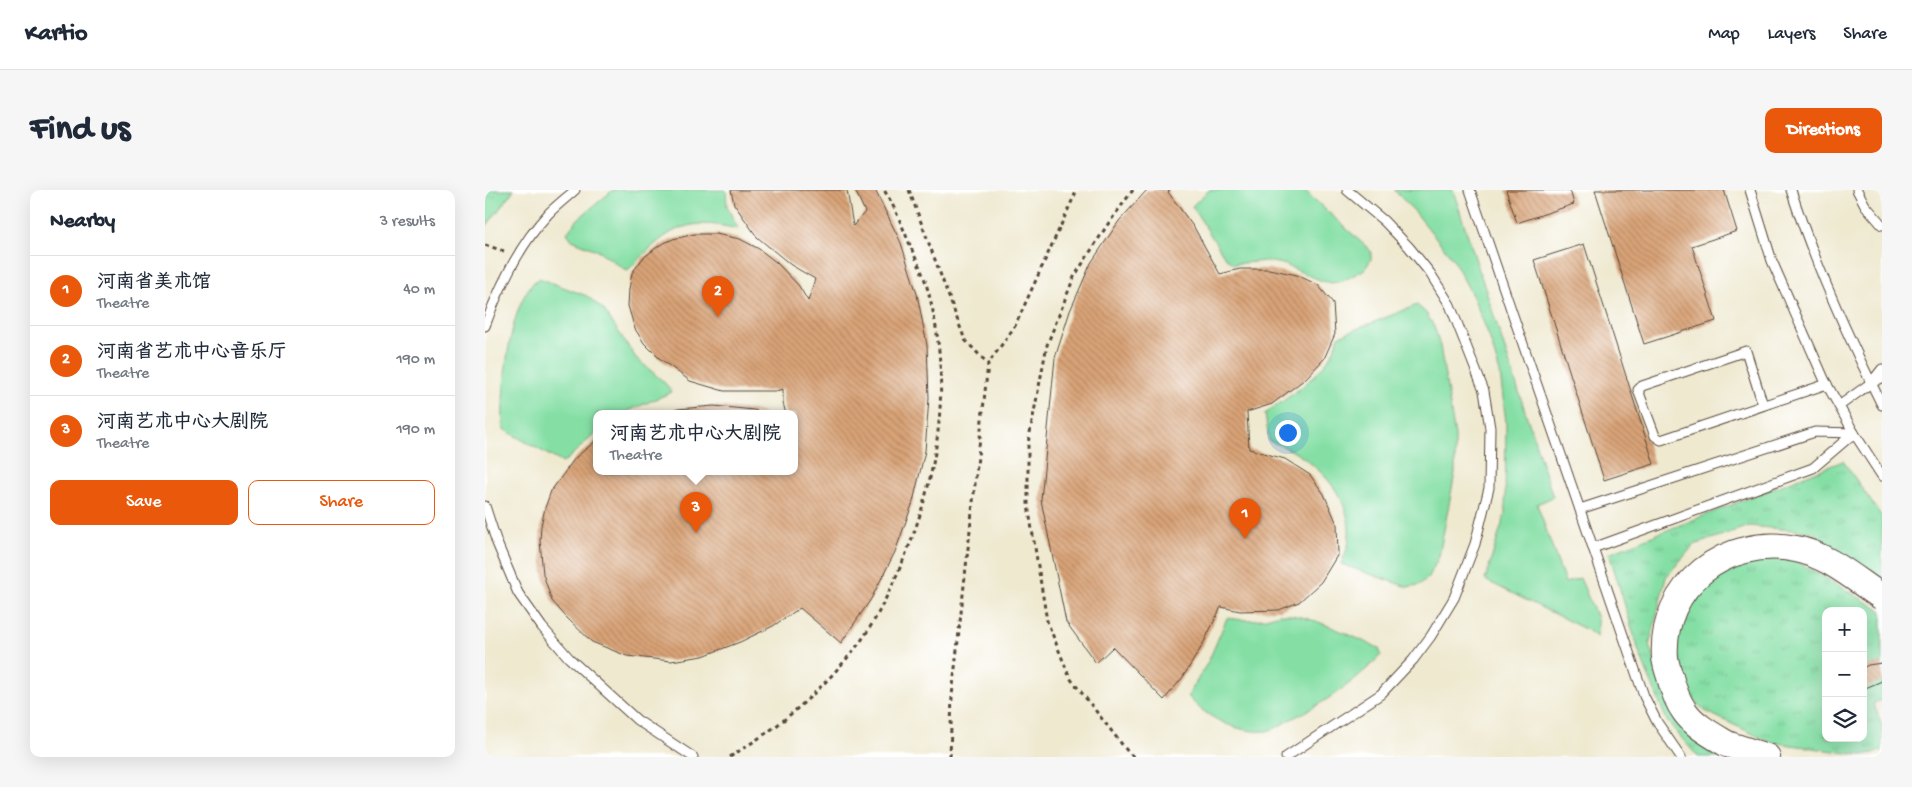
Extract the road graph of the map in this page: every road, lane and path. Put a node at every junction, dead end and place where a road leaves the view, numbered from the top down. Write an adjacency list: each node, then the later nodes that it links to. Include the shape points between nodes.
1 (575, 190): 12 (lane, via 550,212 522,248 507,273)
2 (884, 190): 28 (path, via 926,286 935,324 941,379 939,430 927,497 883,605 859,644 833,675 791,715)
3 (909, 190): 13 (path, via 965,340)
4 (1078, 190): 13 (path, via 1015,326)
5 (1133, 190): 30 (path, via 1074,276 1047,345 1028,443 1028,505 1047,621 1070,678)
6 (1347, 190): 31 (lane, via 1409,247 1450,305 1484,391 1490,428 1489,488 1472,552 1454,598 1413,660 1381,694)
7 (1470, 190): 24 (lane)
8 (1750, 190): 17 (lane, via 1772,262)
9 (1791, 190): 16 (lane, via 1810,247)
10 (1857, 190): 11 (lane)
11 (1882, 225)
12 (485, 326)
13 (988, 364): 29 (path, via 952,696)
14 (1882, 369): 16 (lane)
15 (1882, 378): 16 (lane)
16 (1871, 383): 18 (lane); 20 (lane)
17 (1827, 384): 19 (lane); 20 (lane)
18 (1882, 405)
19 (1763, 406): 19 (lane, via 1661,440 1655,436 1638,390 1746,351)
20 (1839, 406): 21 (lane)
21 (1854, 432): 22 (lane); 24 (lane, via 1815,432); 25 (lane, via 1813,468)
22 (1882, 476)
23 (485, 506): 27 (lane, via 518,593 542,627 569,658 637,720)
24 (1580, 509): 25 (lane)
25 (1593, 548): 32 (lane, via 1644,696)
26 (1882, 597): 33 (street, bridge, via 1836,566 1798,549 1782,547 1747,549 1728,554 1707,566 1681,594 1667,633 1665,659 1673,691 1685,713 1703,729 1727,744)
27 (693, 757)
28 (730, 757)
29 (950, 757)
30 (1134, 757)
31 (1287, 757)
32 (1681, 757)
33 (1767, 757)

